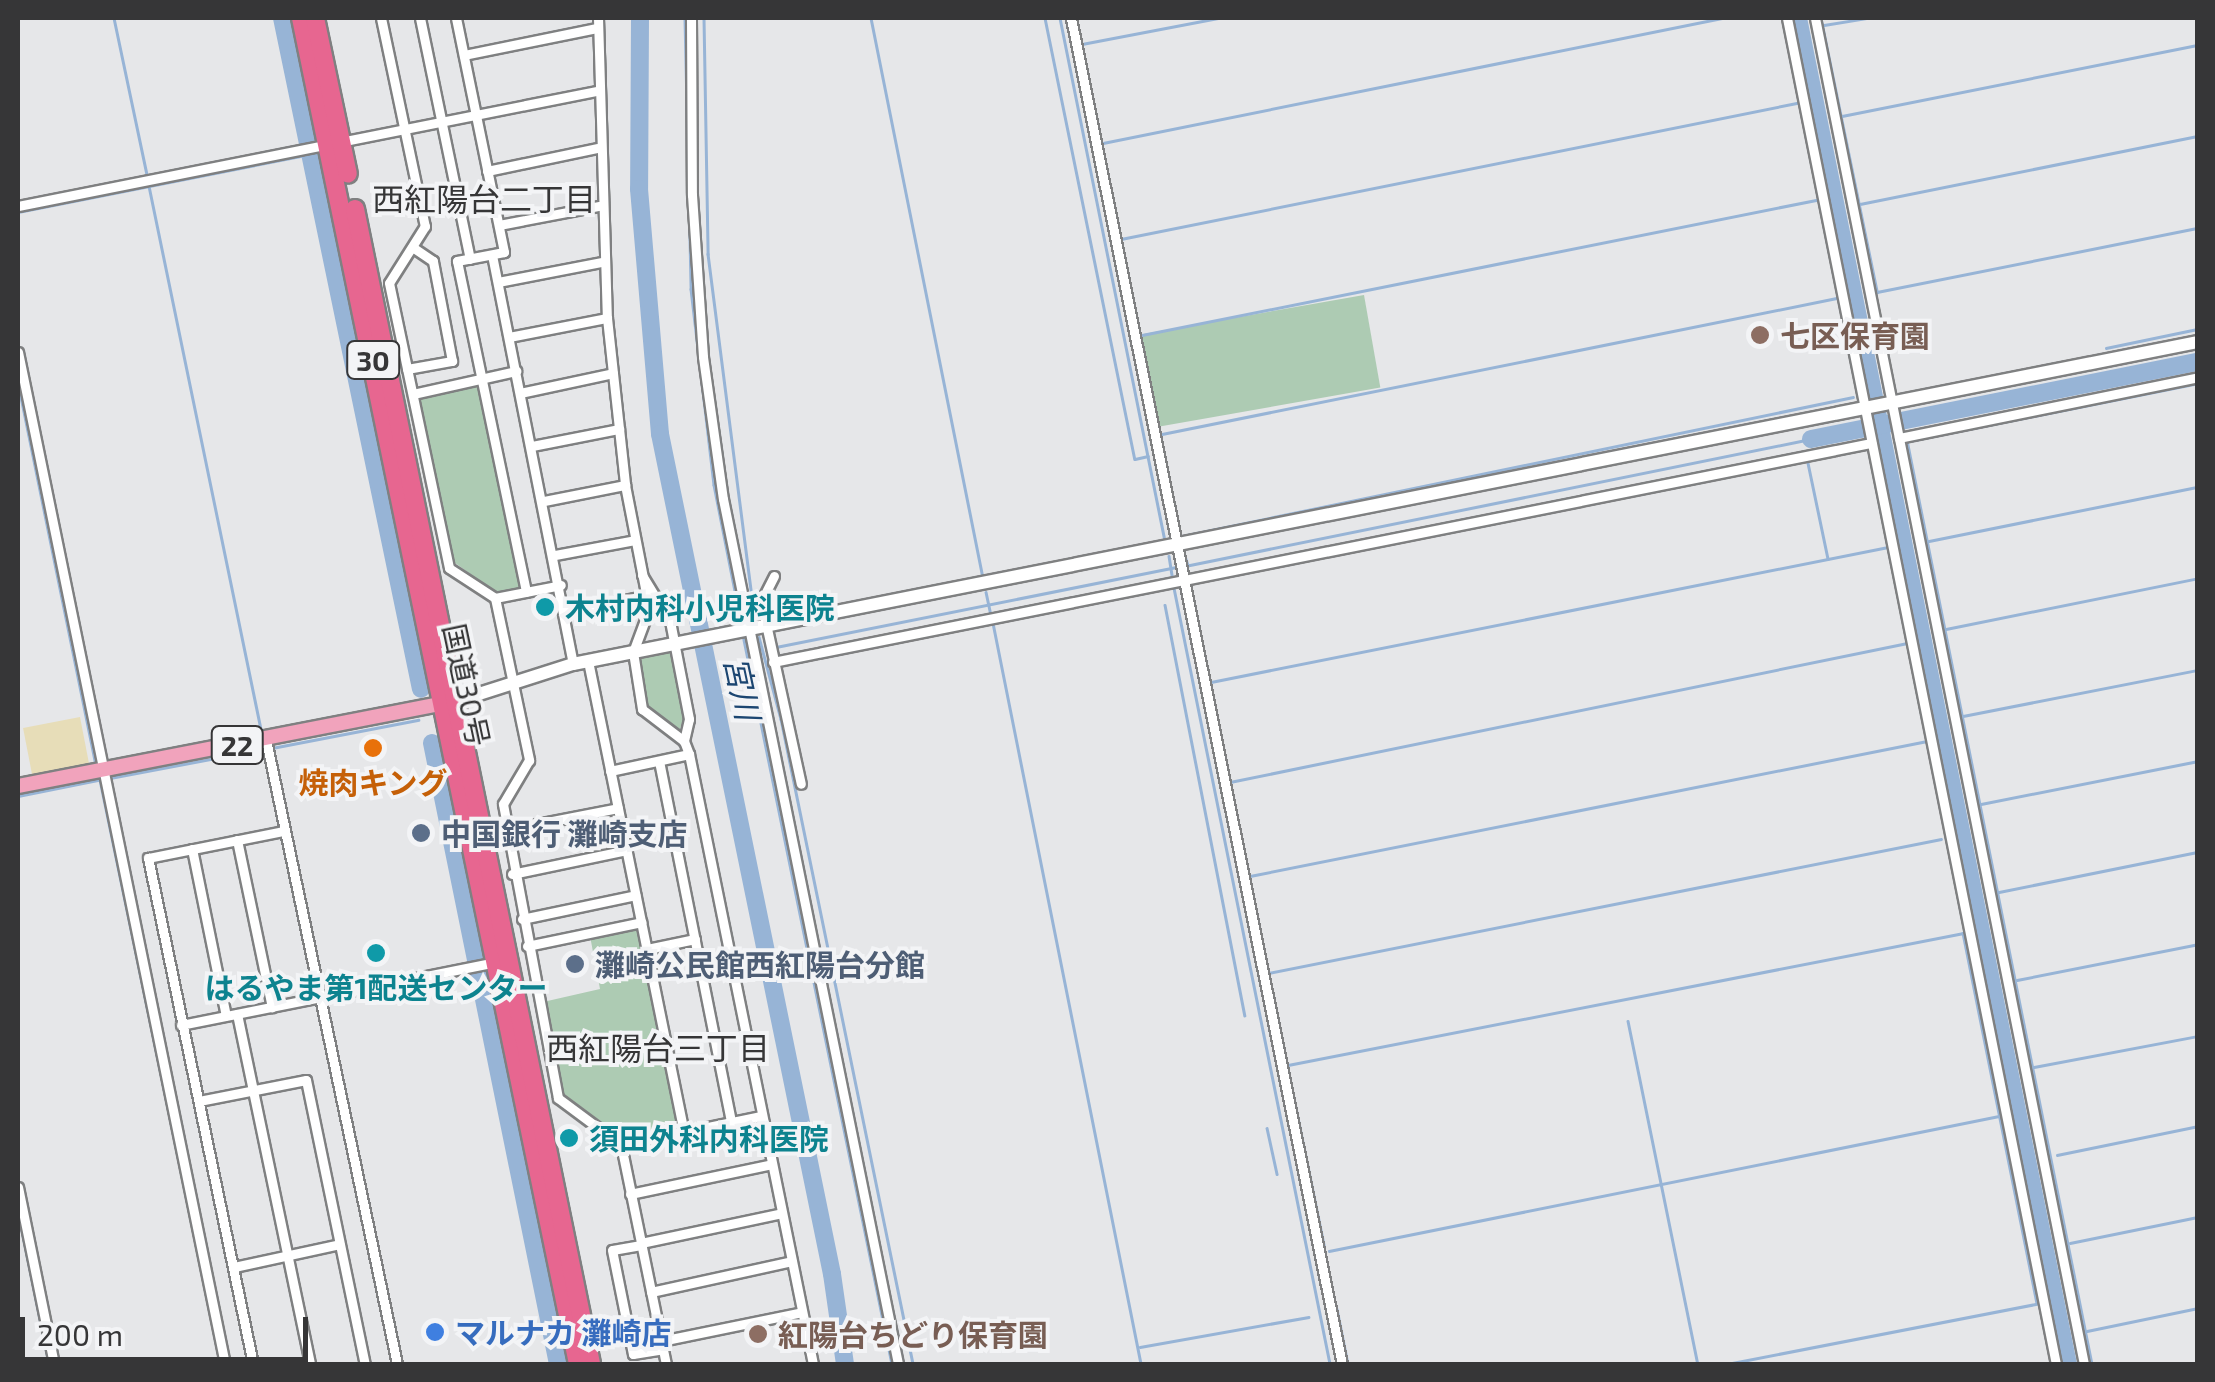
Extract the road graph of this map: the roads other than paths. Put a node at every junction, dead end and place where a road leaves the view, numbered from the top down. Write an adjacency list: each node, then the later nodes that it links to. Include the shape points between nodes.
1 (301, 18): 16 (highway, 国道30号 / 30)
2 (315, 18): 16 (highway, 国道30号 / 30)
3 (381, 18): 15 (street)
4 (420, 18): 14 (street)
5 (456, 18): 11 (street)
6 (691, 18): 58 (street, via 690,138 703,358)
7 (1071, 18): 47 (street)
8 (1788, 18): 39 (street)
9 (1815, 18): 38 (street)
10 (597, 23): 11 (street); 12 (street)
11 (464, 56): 13 (street)
12 (596, 90): 13 (street); 17 (street)
13 (475, 115): 14 (street); 18 (street)
14 (441, 122): 15 (street); 24 (street)
15 (404, 130): 16 (street); 22 (street, via 425,226)
16 (329, 144): 19 (street); 64 (highway, 国道30号 / 30)
17 (597, 148): 18 (street); 20 (street)
18 (487, 171): 21 (street)
19 (18, 206)
20 (600, 206): 21 (street); 25 (street)
21 (499, 226): 23 (street, via 504,252)
22 (412, 247): 31 (street, via 388,283); 31 (street, via 433,260 452,361)
23 (492, 255): 24 (street); 26 (street)
24 (470, 259): 35 (street, via 457,262)
25 (602, 262): 26 (street); 27 (street)
26 (498, 282): 28 (street)
27 (607, 318): 28 (street); 33 (street)
28 (509, 337): 32 (street)
29 (2198, 342): 38 (street)
30 (18, 352): 71 (street)
31 (407, 369): 37 (street)
32 (516, 371): 35 (street); 36 (street)
33 (613, 373): 36 (street); 40 (street)
34 (2198, 377): 41 (street)
35 (481, 379): 37 (street); 53 (street)
36 (520, 393): 43 (street)
37 (412, 394): 55 (street, via 450,568)
38 (1891, 406): 39 (street); 41 (street)
39 (1865, 413): 42 (street); 47 (street)
40 (620, 429): 43 (street); 44 (street)
41 (1898, 434): 124 (street)
42 (1870, 439): 51 (street); 123 (street)
43 (532, 446): 45 (street)
44 (625, 485): 45 (street); 46 (street)
45 (544, 501): 48 (street)
46 (635, 540): 48 (street); 49 (street)
47 (1179, 551): 51 (street); 57 (street)
48 (555, 555): 52 (street)
49 (640, 572): 54 (street); 59 (street, via 666,610)
50 (774, 576): 57 (street, via 761,601)
51 (1185, 579): 61 (street); 122 (street)
52 (561, 585): 53 (street); 56 (street)
53 (526, 592): 55 (street)
54 (644, 596): 56 (street); 60 (street, via 649,609)
55 (495, 598): 63 (street)
56 (566, 612): 62 (street)
57 (766, 627): 58 (street); 61 (street)
58 (741, 632): 59 (street); 65 (street)
59 (677, 644): 60 (street); 66 (street, via 689,719)
60 (634, 652): 62 (street); 66 (street, via 642,709)
61 (773, 662): 65 (street)
62 (580, 663): 63 (street); 70 (street)
63 (512, 688): 64 (street); 75 (street, via 529,760 502,804)
64 (450, 702): 67 (main road, 22); 87 (highway, 国道30号 / 30)
65 (778, 715): 72 (street); 121 (street)
66 (684, 741): 68 (street)
67 (268, 745): 71 (main road, 22); 76 (street)
68 (689, 754): 69 (street); 95 (street)
69 (658, 761): 70 (street); 84 (street)
70 (610, 772): 74 (street)
71 (106, 776): 73 (main road, 22); 112 (street)
72 (801, 784)
73 (18, 786)
74 (618, 808): 75 (street); 79 (street)
75 (506, 830): 80 (street)
76 (284, 831): 77 (street); 88 (street)
77 (236, 840): 78 (street); 89 (street)
78 (192, 850): 91 (street); 92 (street, via 148,858)
79 (627, 850): 80 (street); 81 (street)
80 (512, 874): 82 (street)
81 (636, 894): 82 (street); 83 (street)
82 (522, 919): 85 (street)
83 (642, 922): 85 (street); 86 (street)
84 (694, 939): 86 (street); 96 (street)
85 (527, 946): 98 (street, via 558,1098)
86 (647, 949): 97 (street)
87 (491, 963): 88 (street); 117 (highway, 国道30号 / 30); 118 (highway, 国道30号 / 30)
88 (320, 997): 89 (street); 116 (street)
89 (272, 1007): 90 (street)
90 (237, 1014): 91 (street); 93 (street)
91 (226, 1016): 92 (street)
92 (182, 1025): 94 (street)
93 (253, 1091): 94 (street); 103 (street, via 306,1080); 105 (street)
94 (200, 1101): 107 (street)
95 (761, 1116): 96 (street); 99 (street)
96 (732, 1122): 97 (street)
97 (684, 1132): 98 (street)
98 (620, 1145): 101 (street)
99 (772, 1164): 101 (street); 102 (street)
100 (18, 1186): 111 (street)
101 (630, 1194): 104 (street)
102 (782, 1213): 104 (street); 106 (street)
103 (340, 1244): 105 (street); 115 (street)
104 (641, 1244): 108 (street); 110 (street, via 612,1250 633,1354)
105 (287, 1255): 107 (street); 114 (street)
106 (792, 1261): 108 (street); 109 (street)
107 (234, 1267): 113 (street)
108 (651, 1292): 110 (street)
109 (802, 1312): 110 (street); 120 (street)
110 (662, 1345): 119 (street)
111 (54, 1364)
112 (225, 1364)
113 (254, 1364)
114 (310, 1364)
115 (366, 1364)
116 (397, 1364)
117 (578, 1364)
118 (591, 1364)
119 (666, 1364)
120 (814, 1364)
121 (898, 1364)
122 (1342, 1364)
123 (2056, 1364)
124 (2084, 1364)

